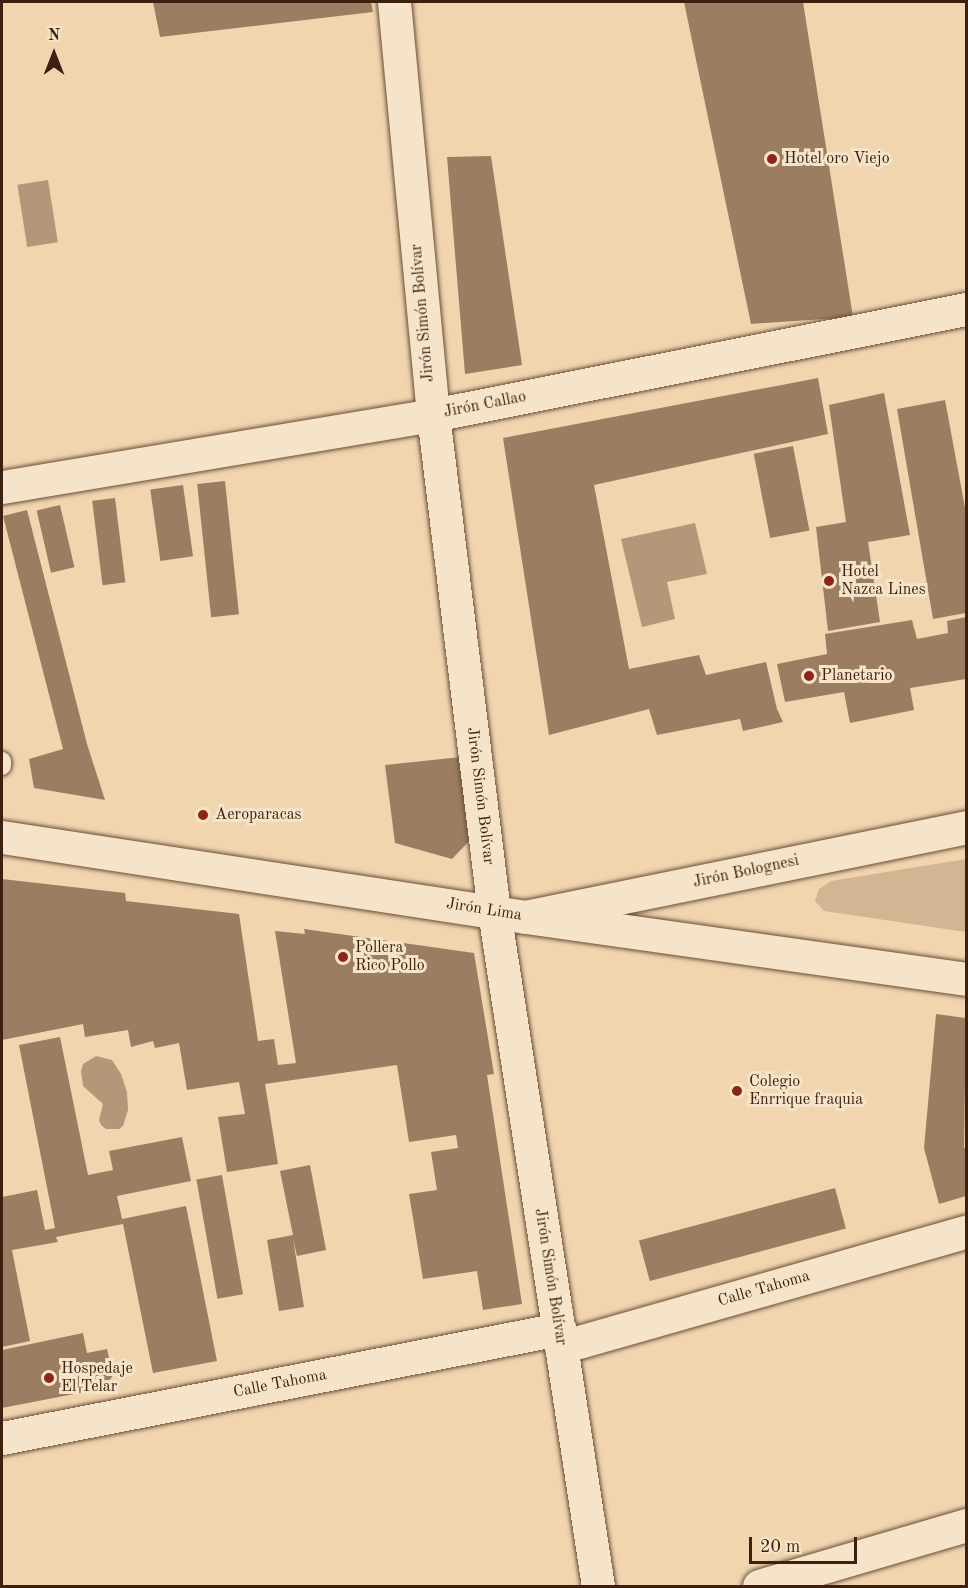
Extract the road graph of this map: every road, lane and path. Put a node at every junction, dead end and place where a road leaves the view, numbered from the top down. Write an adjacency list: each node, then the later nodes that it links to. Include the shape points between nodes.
1 (394, 2): 3 (street, Jirón Simón Bolívar)
2 (966, 309): 3 (street, Jirón Callao)
3 (433, 415): 4 (street, Jirón Callao); 7 (street, Jirón Simón Bolívar)
4 (2, 487)
5 (966, 827): 8 (street, Jirón Bolognesi)
6 (2, 837): 7 (street, Jirón Lima)
7 (494, 911): 8 (street, Jirón Lima); 11 (street, Jirón Simón Bolívar)
8 (526, 917): 9 (street, Jirón Lima)
9 (966, 979)
10 (966, 1232): 11 (street, Calle Tahoma)
11 (560, 1338): 12 (street, Calle Tahoma); 14 (street, Jirón Simón Bolívar)
12 (2, 1438)
13 (966, 1525): 15 (street)
14 (598, 1587)
15 (759, 1587)

